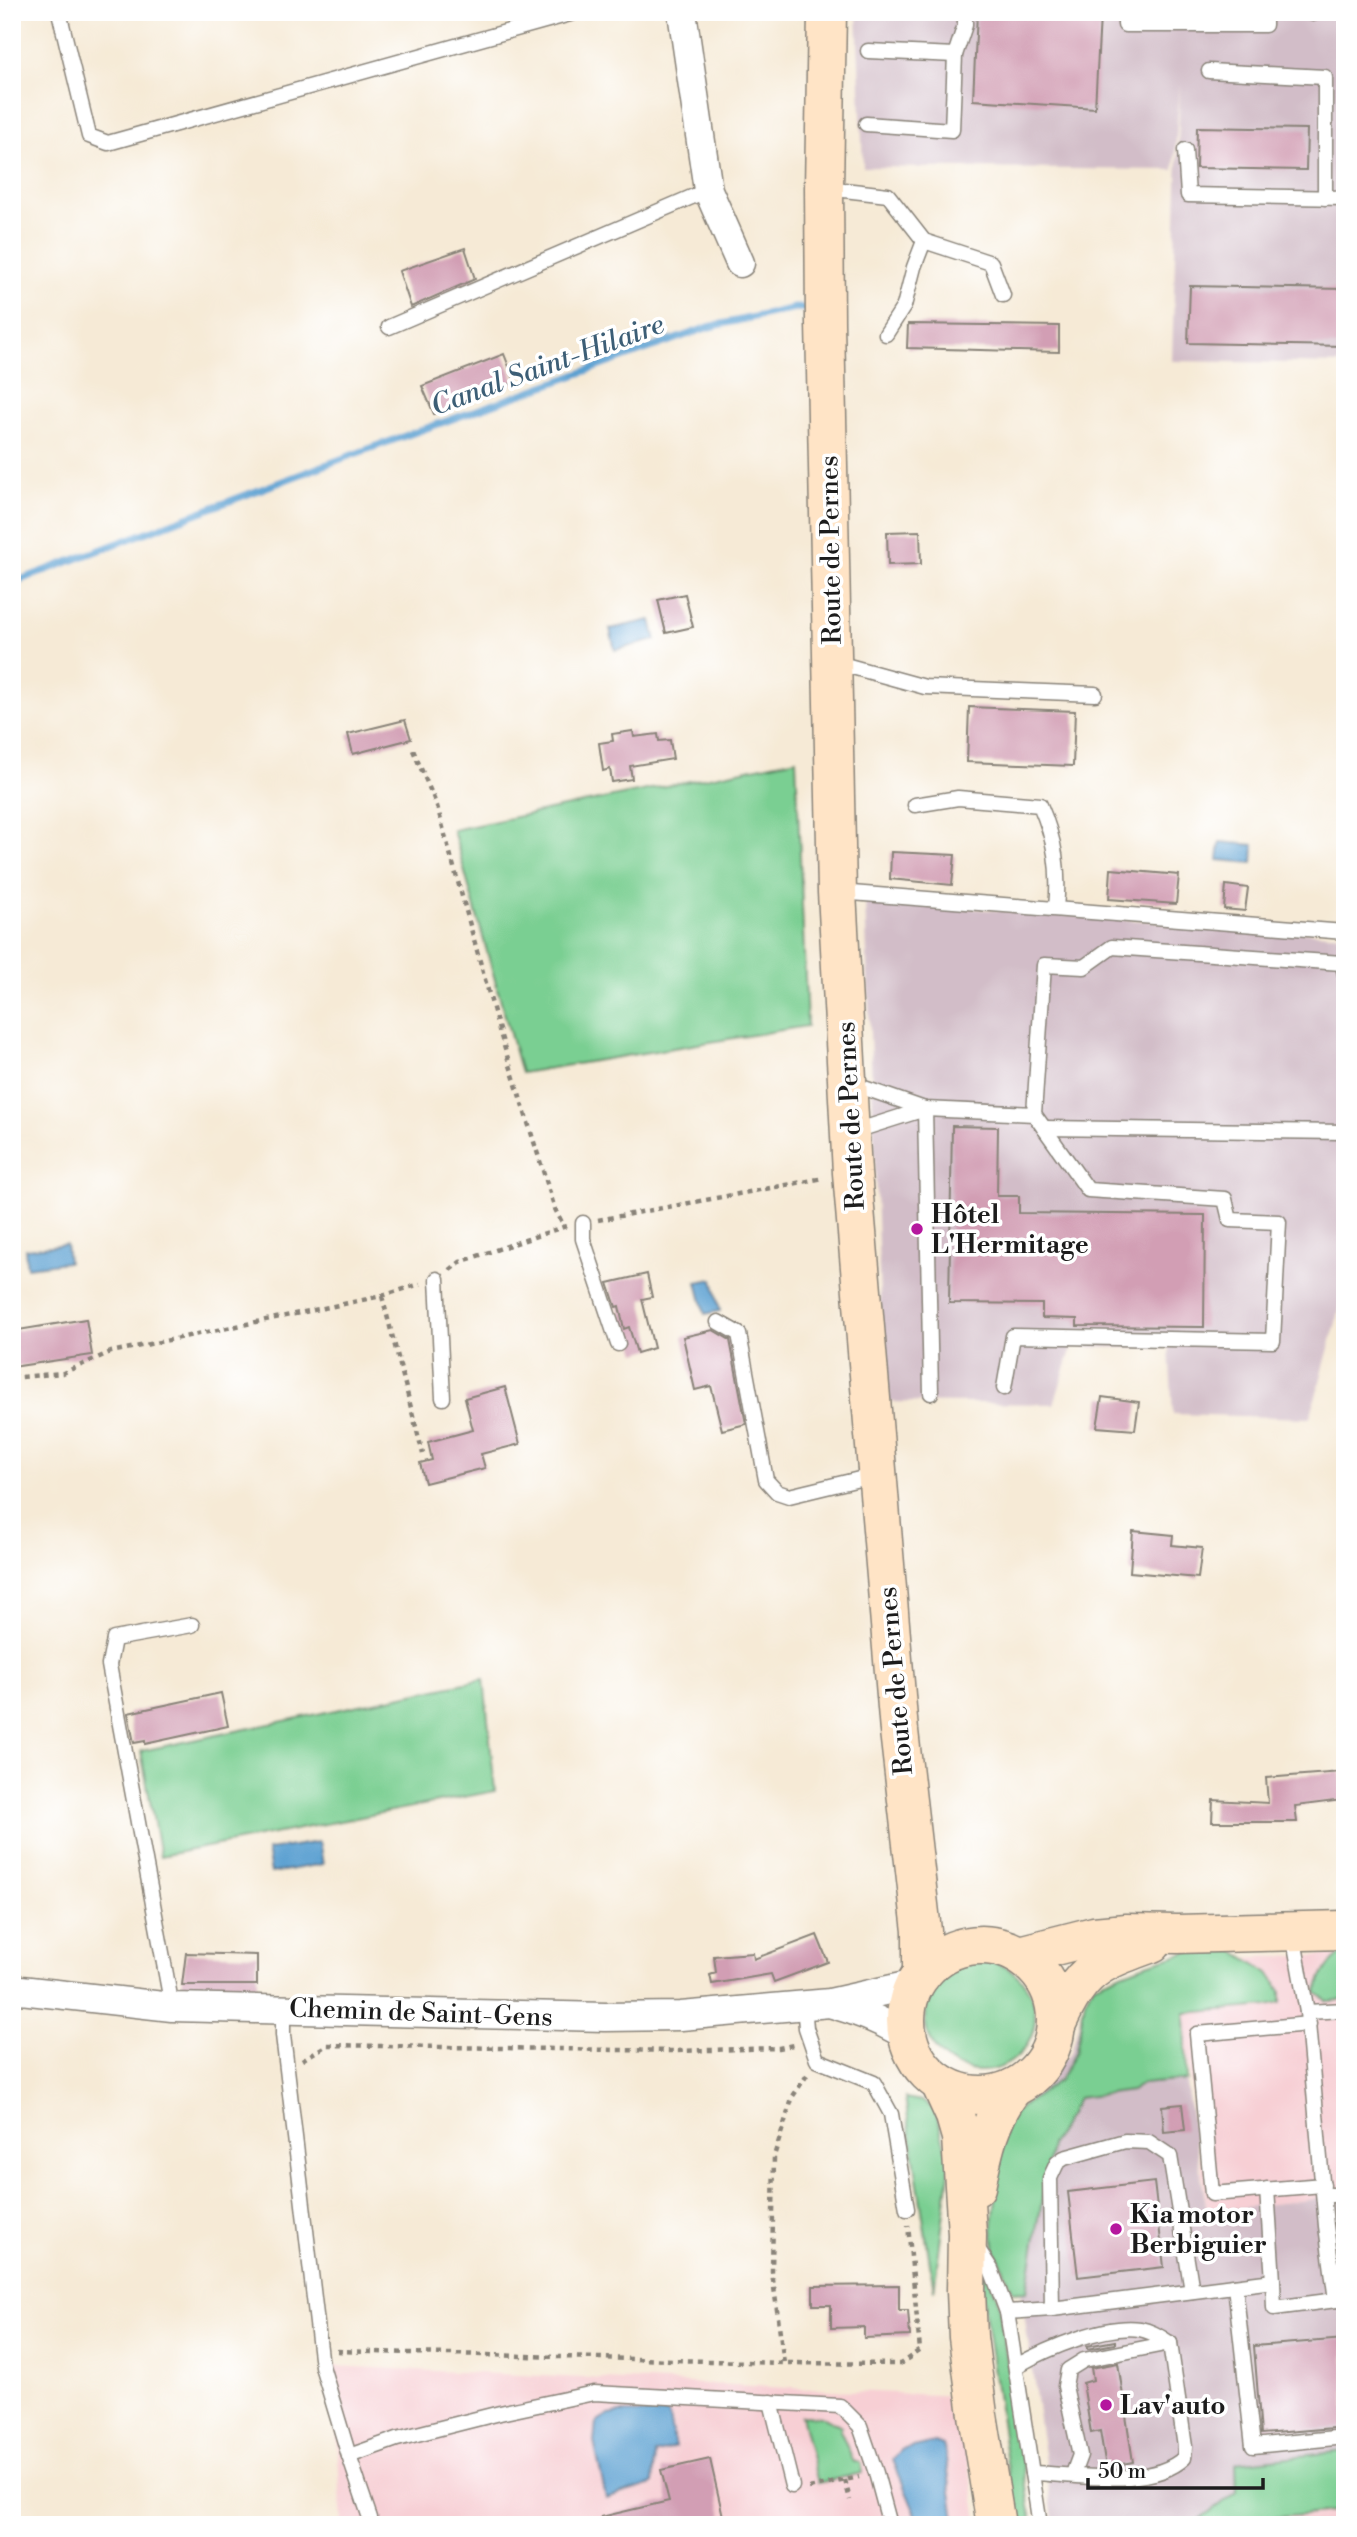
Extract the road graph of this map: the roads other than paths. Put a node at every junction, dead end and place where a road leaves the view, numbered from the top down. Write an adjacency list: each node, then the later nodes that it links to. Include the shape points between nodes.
1 (59, 12): 2 (lane, via 89,136 108,143)
2 (577, 12)
3 (682, 12): 14 (street)
4 (827, 12): 13 (main road, Route de Pernes)
5 (965, 12): 9 (lane)
6 (1125, 12): 7 (lane, via 1125,25 1265,26)
7 (1265, 12)
8 (868, 51): 9 (lane)
9 (955, 55): 11 (lane, via 952,130)
10 (1209, 71): 15 (lane, via 1325,78)
11 (866, 124)
12 (1185, 150): 15 (lane, via 1188,195)
13 (824, 188): 17 (lane, via 888,195); 22 (main road, Route de Pernes)
14 (708, 190): 18 (street); 20 (lane)
15 (1325, 198): 16 (lane)
16 (1345, 198)
17 (924, 241): 19 (lane, via 991,263); 21 (lane, via 904,306)
18 (740, 263)
19 (1003, 296)
20 (389, 327)
21 (886, 334)
22 (833, 661): 23 (lane, via 925,687); 25 (main road, Route de Pernes)
23 (1095, 694)
24 (915, 805): 26 (lane, via 958,798 1040,805 1052,833 1059,879)
25 (837, 892): 26 (lane); 29 (main road, Route de Pernes)
26 (1056, 908): 27 (lane)
27 (1345, 932)
28 (1345, 974): 31 (lane, via 1342,963 1112,947 1084,967 1044,965)
29 (849, 1082): 30 (lane); 33 (main road, Route de Pernes)
30 (925, 1109): 31 (lane); 33 (lane); 40 (lane)
31 (1034, 1114): 32 (lane)
32 (1044, 1128): 34 (lane); 39 (lane, via 1088,1190 1225,1199 1230,1220 1279,1222 1273,1340 1013,1336)
33 (850, 1132): 42 (main road, Route de Pernes)
34 (1345, 1132)
35 (583, 1223): 38 (lane, via 583,1239)
36 (437, 1279): 41 (lane)
37 (718, 1322): 42 (lane, via 739,1334 766,1480 777,1492 789,1496)
38 (618, 1344)
39 (1004, 1388)
40 (931, 1393)
41 (443, 1398)
42 (877, 1475): 44 (main road, Route de Pernes)
43 (192, 1625): 53 (lane, via 114,1639 109,1665)
44 (916, 1875): 48 (main road, Route de Pernes, via 940,1909); 50 (main road, Route de Pernes, via 922,1931)
45 (1345, 1930): 46 (main road)
46 (1292, 1931): 47 (main road); 56 (lane)
47 (1177, 1934): 49 (main road, via 1094,1936); 57 (main road, via 1095,1968 1081,1980)
48 (977, 1945): 49 (main road); 50 (main road, via 946,1954)
49 (1019, 1955): 57 (main road, via 1032,1964 1051,1991)
50 (918, 1979): 52 (street, Chemin de Saint-Gens); 58 (main road, via 907,2010)
51 (12, 1989): 53 (street, Chemin de Saint-Gens)
52 (817, 2003): 54 (street, Chemin de Saint-Gens, via 681,2016 605,2017); 58 (street, Chemin de Saint-Gens, via 864,2012); 64 (lane, via 806,2028 817,2060 874,2083 891,2114)
53 (172, 2007): 54 (street, Chemin de Saint-Gens)
54 (283, 2008): 76 (lane, via 282,2035 322,2366)
55 (1345, 2010): 56 (lane)
56 (1308, 2018): 61 (lane, via 1197,2034 1212,2194); 62 (lane)
57 (1057, 2023): 60 (main road, via 1044,2062)
58 (908, 2037): 59 (main road, via 915,2055)
59 (940, 2082): 60 (main road, via 954,2090 983,2095); 65 (main road, via 961,2137)
60 (1013, 2088): 65 (main road, via 995,2114)
61 (1268, 2189): 62 (lane); 66 (lane)
62 (1323, 2190): 63 (lane); 69 (lane)
63 (1345, 2195)
64 (907, 2209)
65 (967, 2234): 71 (lane, via 991,2269); 82 (main road, via 968,2337)
66 (1273, 2281): 67 (lane); 69 (lane, via 1273,2308)
67 (1235, 2286): 68 (lane); 75 (lane, via 1253,2446)
68 (1192, 2291): 70 (lane); 70 (lane, via 1170,2156 1149,2142 1125,2141 1064,2158 1050,2178)
69 (1340, 2300)
70 (1052, 2309): 71 (lane)
71 (1007, 2312): 73 (lane)
72 (1170, 2343): 73 (lane, via 1138,2329 1098,2333); 78 (lane, via 1084,2360 1069,2370 1065,2386 1080,2455); 78 (lane, via 1184,2458 1175,2466 1135,2476 1095,2479)
73 (1016, 2366): 77 (lane)
74 (771, 2402): 76 (lane, via 594,2393 397,2439); 79 (lane); 81 (lane, via 840,2406 860,2426)
75 (1345, 2437)
76 (349, 2456): 80 (lane)
77 (1032, 2473): 78 (lane); 83 (lane)
78 (1073, 2474)
79 (792, 2486)
80 (370, 2518)
81 (890, 2525)
82 (996, 2525)
83 (1040, 2525)

